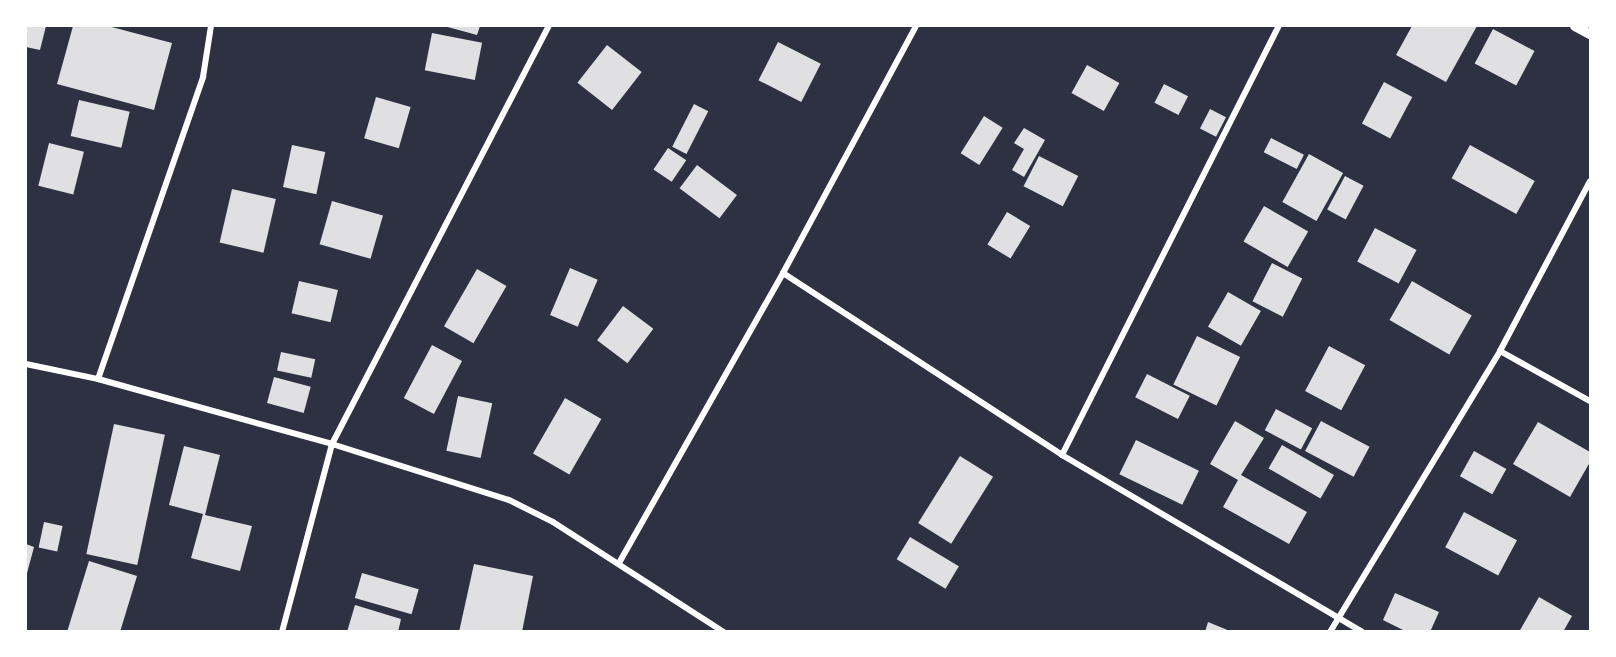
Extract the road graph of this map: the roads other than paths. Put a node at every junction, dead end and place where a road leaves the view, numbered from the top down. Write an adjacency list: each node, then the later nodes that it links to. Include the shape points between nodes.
1 (211, 26): 11 (street, via 203,77)
2 (549, 26): 13 (street)
3 (916, 26): 8 (street)
4 (1279, 26): 14 (street)
5 (1575, 26): 6 (street)
6 (1590, 34)
7 (1590, 181): 9 (street)
8 (783, 273): 14 (street); 15 (street)
9 (1500, 351): 12 (street); 16 (street)
10 (26, 364): 11 (street)
11 (98, 379): 13 (street)
12 (1590, 401)
13 (332, 444): 15 (street, via 509,500 554,522); 17 (street)
14 (1062, 455): 16 (street)
15 (619, 563): 18 (street)
16 (1337, 618): 19 (street); 20 (street)
17 (282, 632)
18 (724, 632)
19 (1330, 632)
20 (1362, 632)

